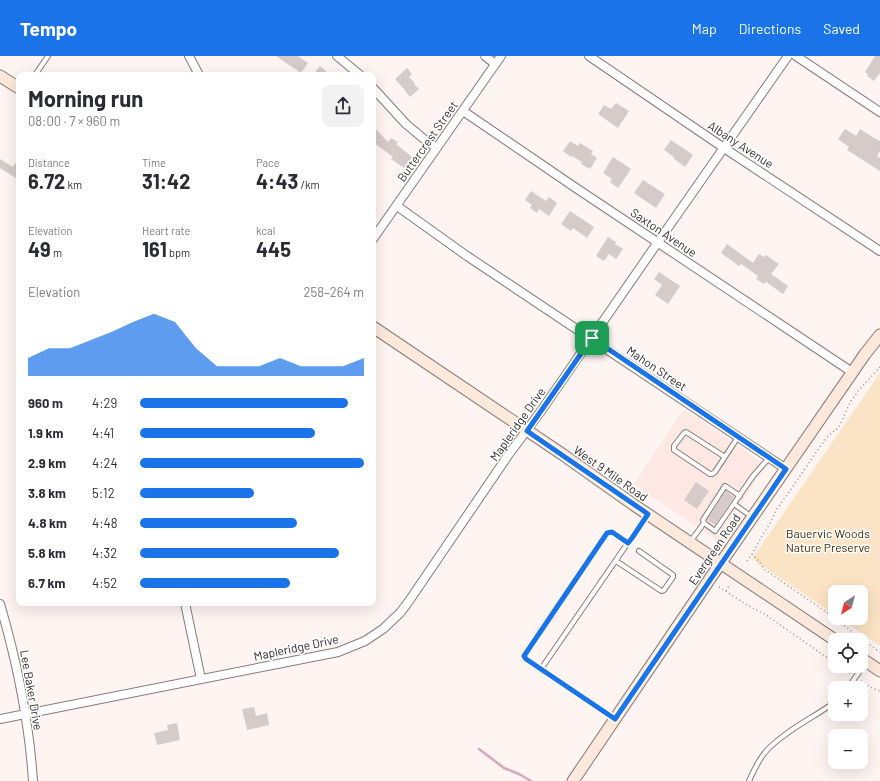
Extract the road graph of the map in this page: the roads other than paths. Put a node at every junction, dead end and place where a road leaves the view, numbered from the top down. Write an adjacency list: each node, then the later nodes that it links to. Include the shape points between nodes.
1 (48, 56): 10 (lane)
2 (189, 56): 11 (street)
3 (337, 56): 12 (street)
4 (485, 56): 9 (street)
5 (501, 56): 9 (street, Buttercrest Street)
6 (588, 56): 19 (street, Albany Avenue)
7 (788, 56): 19 (street, Mapleridge Drive)
8 (796, 56): 17 (street)
9 (495, 64): 16 (street, Buttercrest Street)
10 (37, 72)
11 (197, 72)
12 (356, 72)
13 (0, 76): 14 (main road)
14 (16, 86)
15 (376, 91): 18 (street, via 406,124)
16 (463, 111): 18 (street, Buttercrest Street); 22 (street, Saxton Avenue)
17 (880, 112)
18 (437, 148): 20 (street, Buttercrest Street)
19 (724, 148): 22 (street, Mapleridge Drive); 23 (street, Albany Avenue)
20 (396, 206): 21 (street, Buttercrest Street); 26 (street, Mahon Street)
21 (376, 235)
22 (658, 242): 26 (street, Mapleridge Drive); 27 (street, Saxton Avenue)
23 (880, 251)
24 (376, 329): 28 (main road, West 9 Mile Road)
25 (880, 335): 27 (main road, Evergreen Road)
26 (592, 338): 28 (street, Mapleridge Drive); 29 (street, Mahon Street)
27 (852, 372): 32 (main road, Evergreen Road)
28 (527, 431): 35 (main road, West 9 Mile Road); 49 (street, Mapleridge Drive, via 409,601 383,629 365,641 338,652)
29 (738, 437): 30 (lane); 31 (street, Mahon Street)
30 (725, 457): 30 (lane, via 710,474 674,450 674,446 686,432)
31 (769, 457): 32 (street, Mahon Street); 33 (lane)
32 (786, 469): 36 (main road, Evergreen Road)
33 (740, 496): 34 (lane); 37 (lane, via 726,486 703,520)
34 (734, 504): 36 (lane); 37 (lane, via 715,531)
35 (648, 514): 38 (main road, West 9 Mile Road); 39 (lane)
36 (752, 517): 42 (main road, Evergreen Road)
37 (704, 523): 38 (lane)
38 (690, 542): 42 (main road, West 9 Mile Road)
39 (628, 543): 41 (lane); 47 (lane, via 612,532 605,535 525,653 526,659)
40 (639, 552): 41 (lane, via 673,575 664,590 660,590)
41 (616, 561): 47 (lane)
42 (721, 564): 45 (main road, West 9 Mile Road); 53 (main road, Evergreen Road)
43 (0, 604): 51 (street, Lee Baker Drive, via 16,661)
44 (186, 606): 49 (street)
45 (828, 635)
46 (868, 663): 48 (main road)
47 (541, 669): 53 (lane)
48 (880, 671)
49 (201, 679): 51 (street, Mapleridge Drive)
50 (828, 707): 56 (lane, via 799,724 768,750)
51 (26, 714): 52 (street, Mapleridge Drive); 54 (street, Lee Baker Drive)
52 (0, 719)
53 (615, 719): 55 (main road, Evergreen Road)
54 (33, 781)
55 (573, 781)
56 (749, 781)

